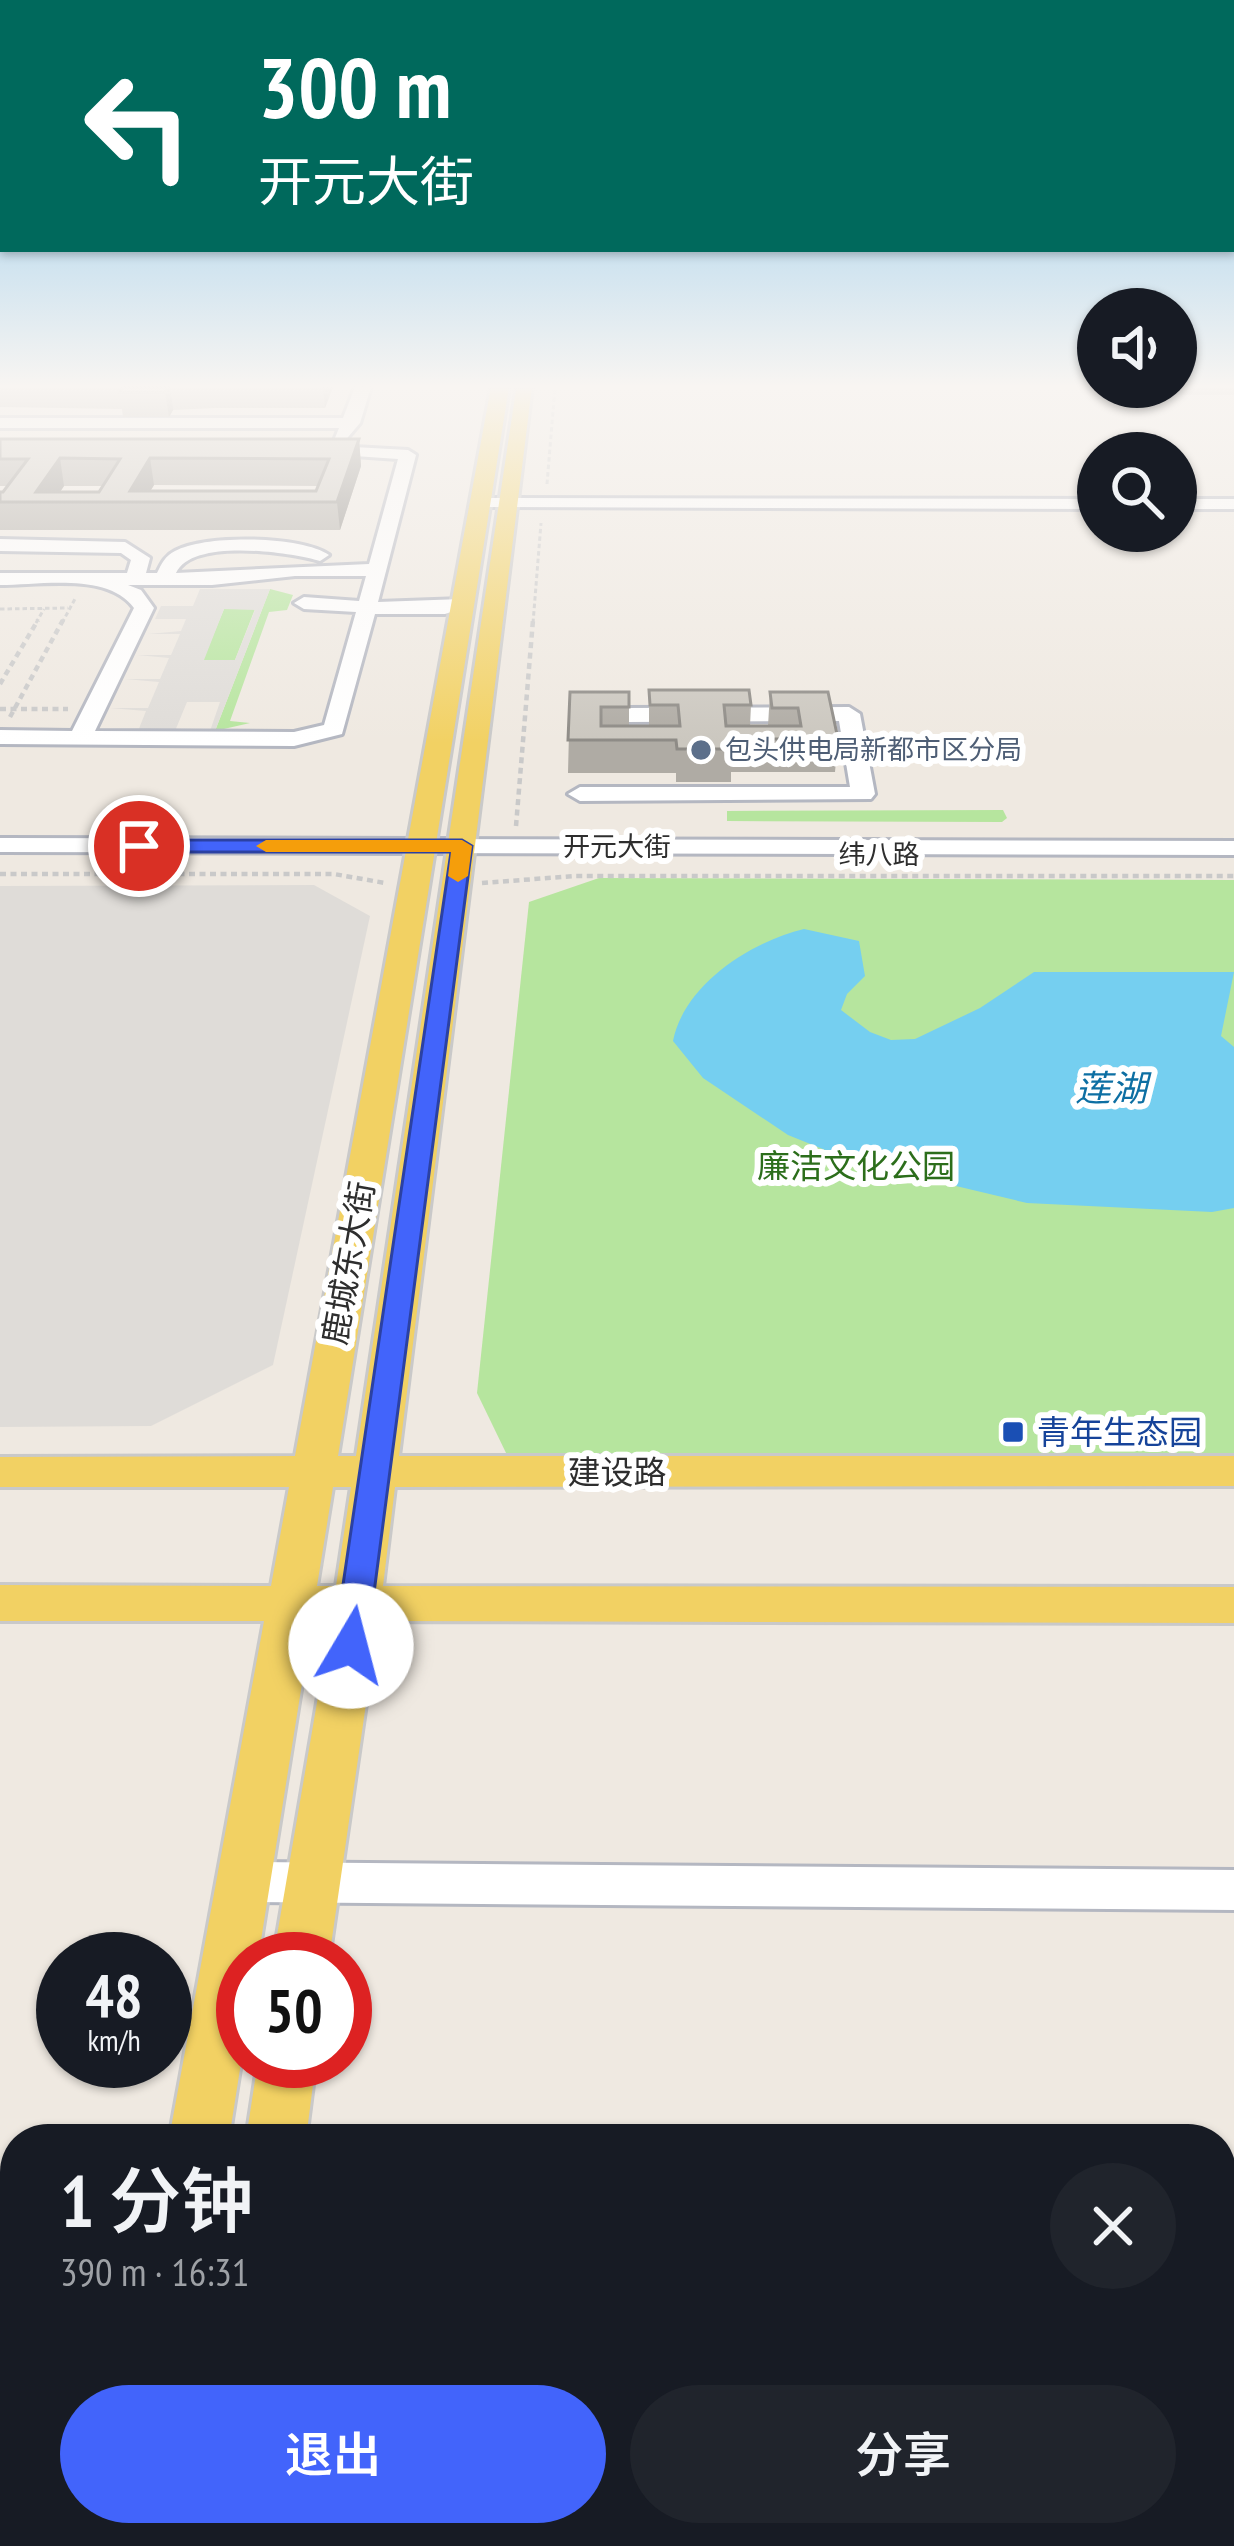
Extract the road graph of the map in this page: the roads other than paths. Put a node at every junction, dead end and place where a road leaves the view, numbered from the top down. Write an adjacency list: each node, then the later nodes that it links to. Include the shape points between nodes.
1 (394, 506): 5 (street)
2 (480, 506): 13 (main road, 鹿城东大街)
3 (510, 506): 21 (main road, 鹿城东大街)
4 (0, 545): 8 (street, via 125,548 141,558)
5 (377, 570): 6 (street); 12 (street)
6 (314, 571): 9 (street); 9 (street, via 322,557 303,549 200,549 176,558)
7 (0, 579): 10 (street)
8 (134, 580): 9 (street); 10 (street)
9 (164, 580)
10 (81, 588): 16 (street, via 126,590 144,608)
11 (304, 603): 12 (street)
12 (369, 604): 13 (street, via 430,611); 16 (street, via 337,727 329,732 294,739)
13 (462, 605): 20 (main road, 鹿城东大街)
14 (626, 716): 18 (street, via 849,714 863,794)
15 (4, 729): 16 (street)
16 (80, 738)
17 (580, 794): 18 (street)
18 (703, 794): 22 (street)
19 (0, 845): 20 (street, 开元大街)
20 (421, 846): 21 (street, 开元大街); 24 (main road, 鹿城东大街)
21 (462, 846): 22 (street, 开元大街); 27 (main road, 鹿城东大街)
22 (710, 847): 23 (street, 开元大街)
23 (1234, 848)
24 (313, 1471): 26 (main road, 建设路); 27 (main road, 建设路); 29 (main road, 鹿城东大街)
25 (1234, 1471): 27 (main road, 建设路)
26 (0, 1472)
27 (375, 1472): 30 (main road, 鹿城东大街)
28 (0, 1603): 29 (main road)
29 (290, 1603): 30 (main road); 32 (main road, 鹿城东大街)
30 (357, 1604): 31 (main road); 33 (main road, 鹿城东大街)
31 (1234, 1605)
32 (242, 1882): 33 (street); 37 (main road, 鹿城东大街)
33 (312, 1882): 34 (street); 35 (main road, 鹿城东大街)
34 (1234, 1890)
35 (305, 1932)
36 (283, 2088): 38 (main road)
37 (202, 2124)
38 (278, 2124)

